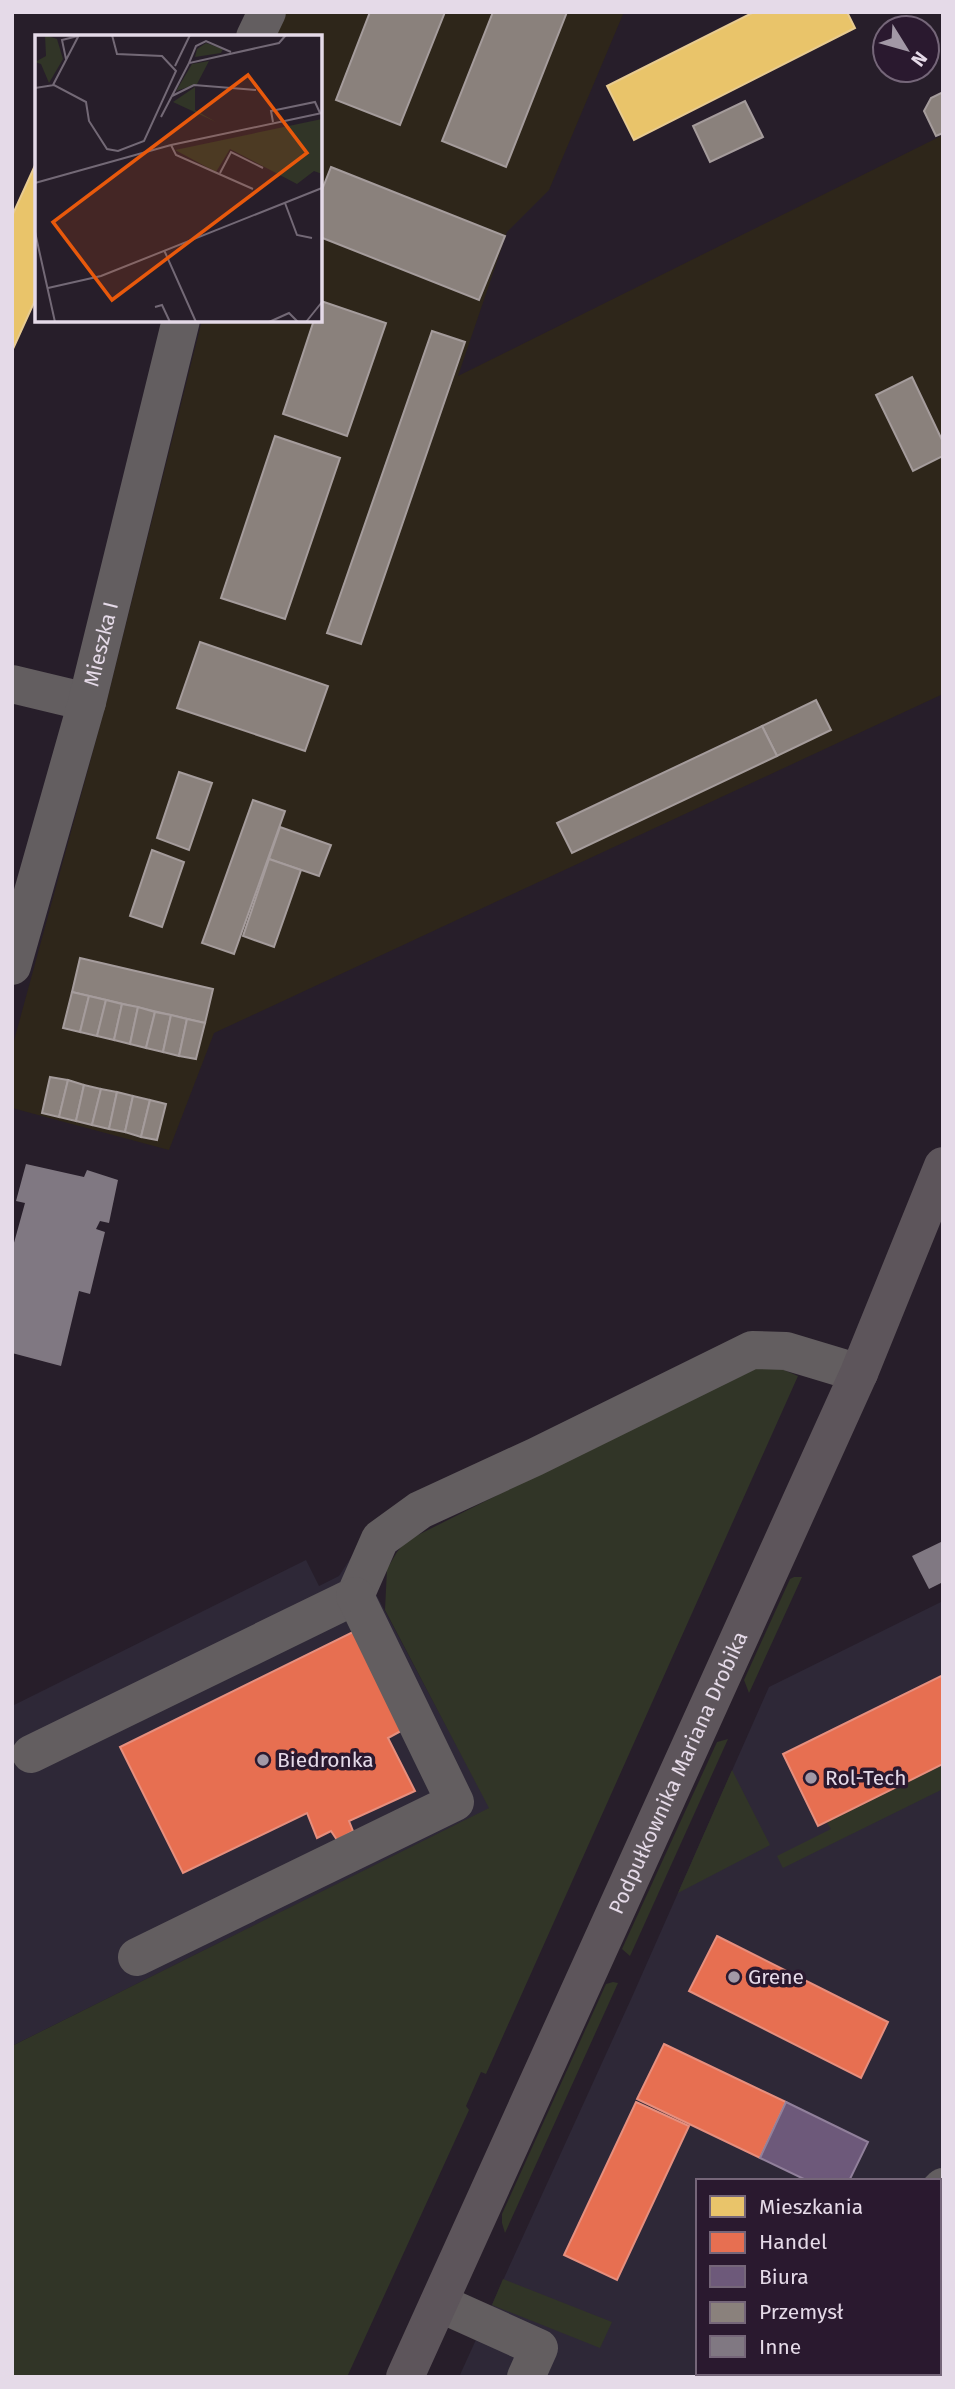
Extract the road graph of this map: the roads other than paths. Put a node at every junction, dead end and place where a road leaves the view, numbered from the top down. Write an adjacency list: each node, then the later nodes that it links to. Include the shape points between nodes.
1 (267, 12): 2 (street)
2 (256, 35)
3 (181, 322): 5 (street, Mieszka I)
4 (12, 684): 5 (street)
5 (87, 702): 6 (street, Mieszka I)
6 (12, 966)
7 (943, 1166): 8 (main road, Podpułkownika Mariana Drobika)
8 (859, 1373): 9 (street, via 786,1351 752,1350 421,1510 380,1539); 12 (main road, Podpułkownika Mariana Drobika)
9 (355, 1596): 10 (street); 11 (street, via 455,1802)
10 (32, 1754)
11 (137, 1957)
12 (439, 2303): 13 (main road, Podpułkownika Mariana Drobika); 14 (street, via 539,2348)
13 (405, 2377)
14 (526, 2377)

